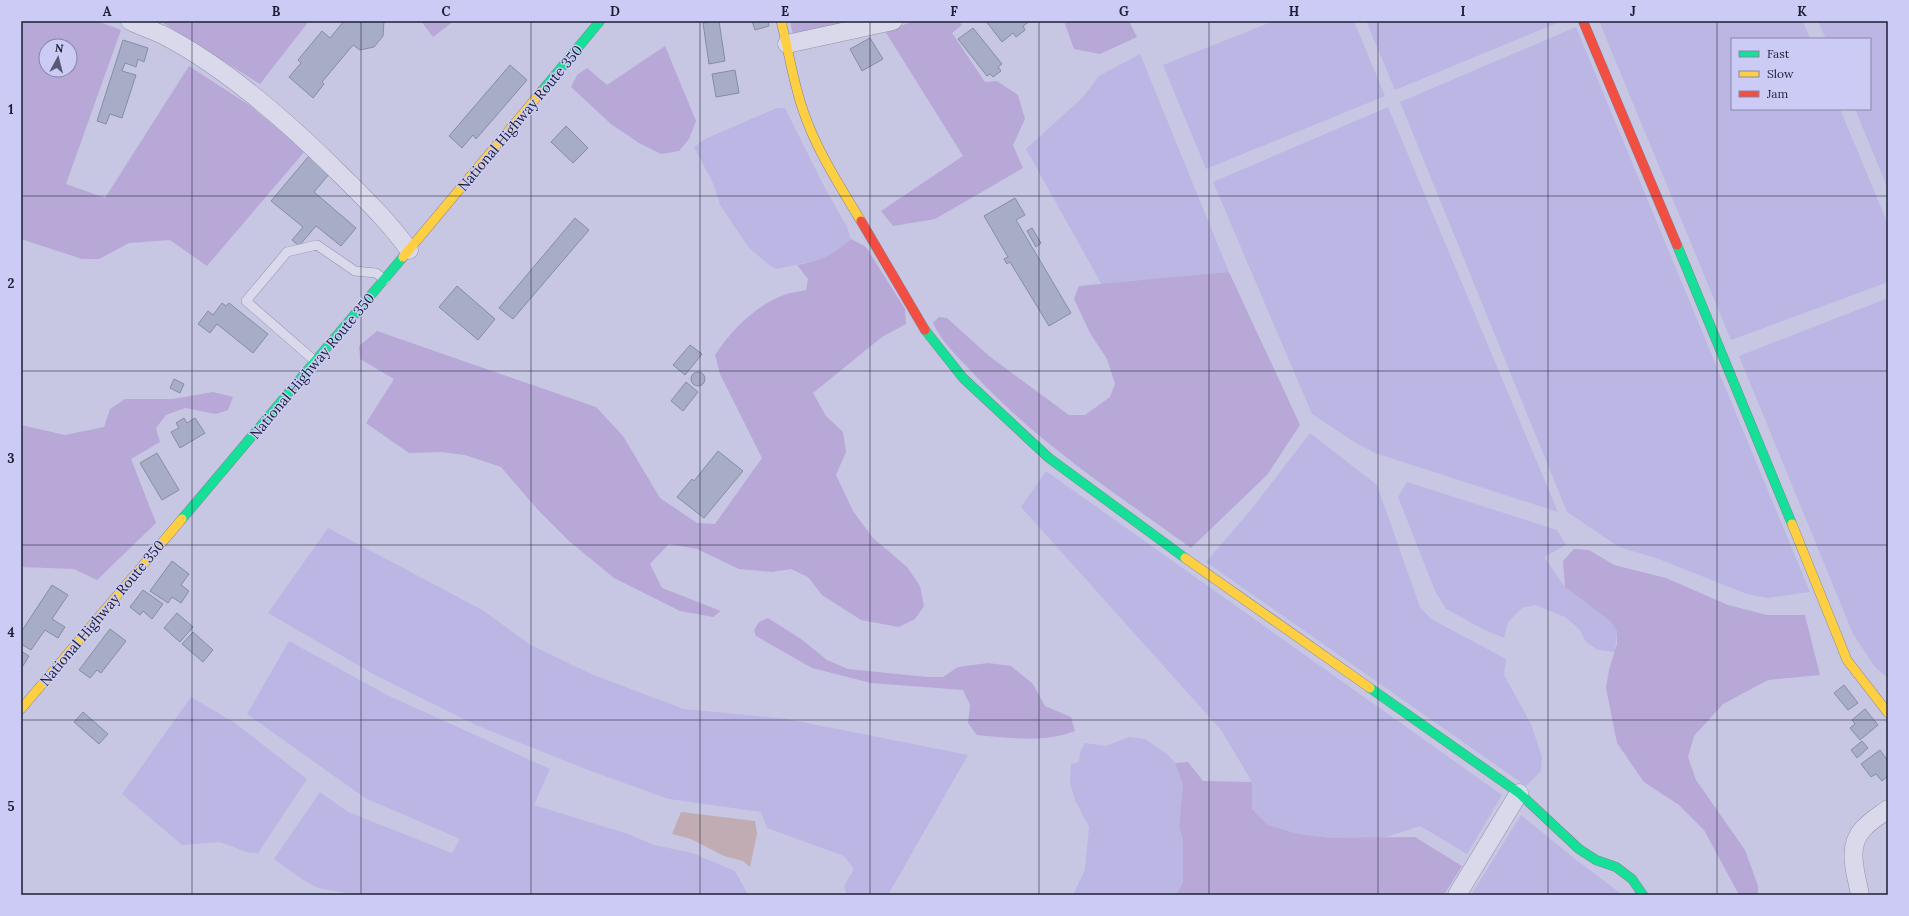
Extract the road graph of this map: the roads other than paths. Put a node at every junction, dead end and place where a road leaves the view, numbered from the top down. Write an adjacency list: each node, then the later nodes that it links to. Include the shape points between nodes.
1 (130, 21): 7 (street, via 163,35 247,90 308,142 355,189)
2 (600, 21): 7 (main road, National Highway Route 350)
3 (781, 21): 6 (main road)
4 (893, 21): 6 (street)
5 (1583, 21): 11 (main road, via 1847,660)
6 (787, 44): 12 (main road, via 792,74 804,114 829,168 930,338 963,378 1049,458 1192,563)
7 (409, 250): 8 (main road, National Highway Route 350)
8 (385, 280): 9 (main road, National Highway Route 350); 9 (lane, via 376,272 355,271 317,245 287,252 246,302)
9 (316, 362): 10 (main road, National Highway Route 350)
10 (21, 709)
11 (1888, 713)
12 (1519, 793): 14 (street); 15 (main road, via 1580,849 1596,860 1616,867 1632,879)
13 (1888, 809): 16 (street, via 1864,828 1856,838 1853,853)
14 (1457, 895)
15 (1642, 895)
16 (1860, 895)

